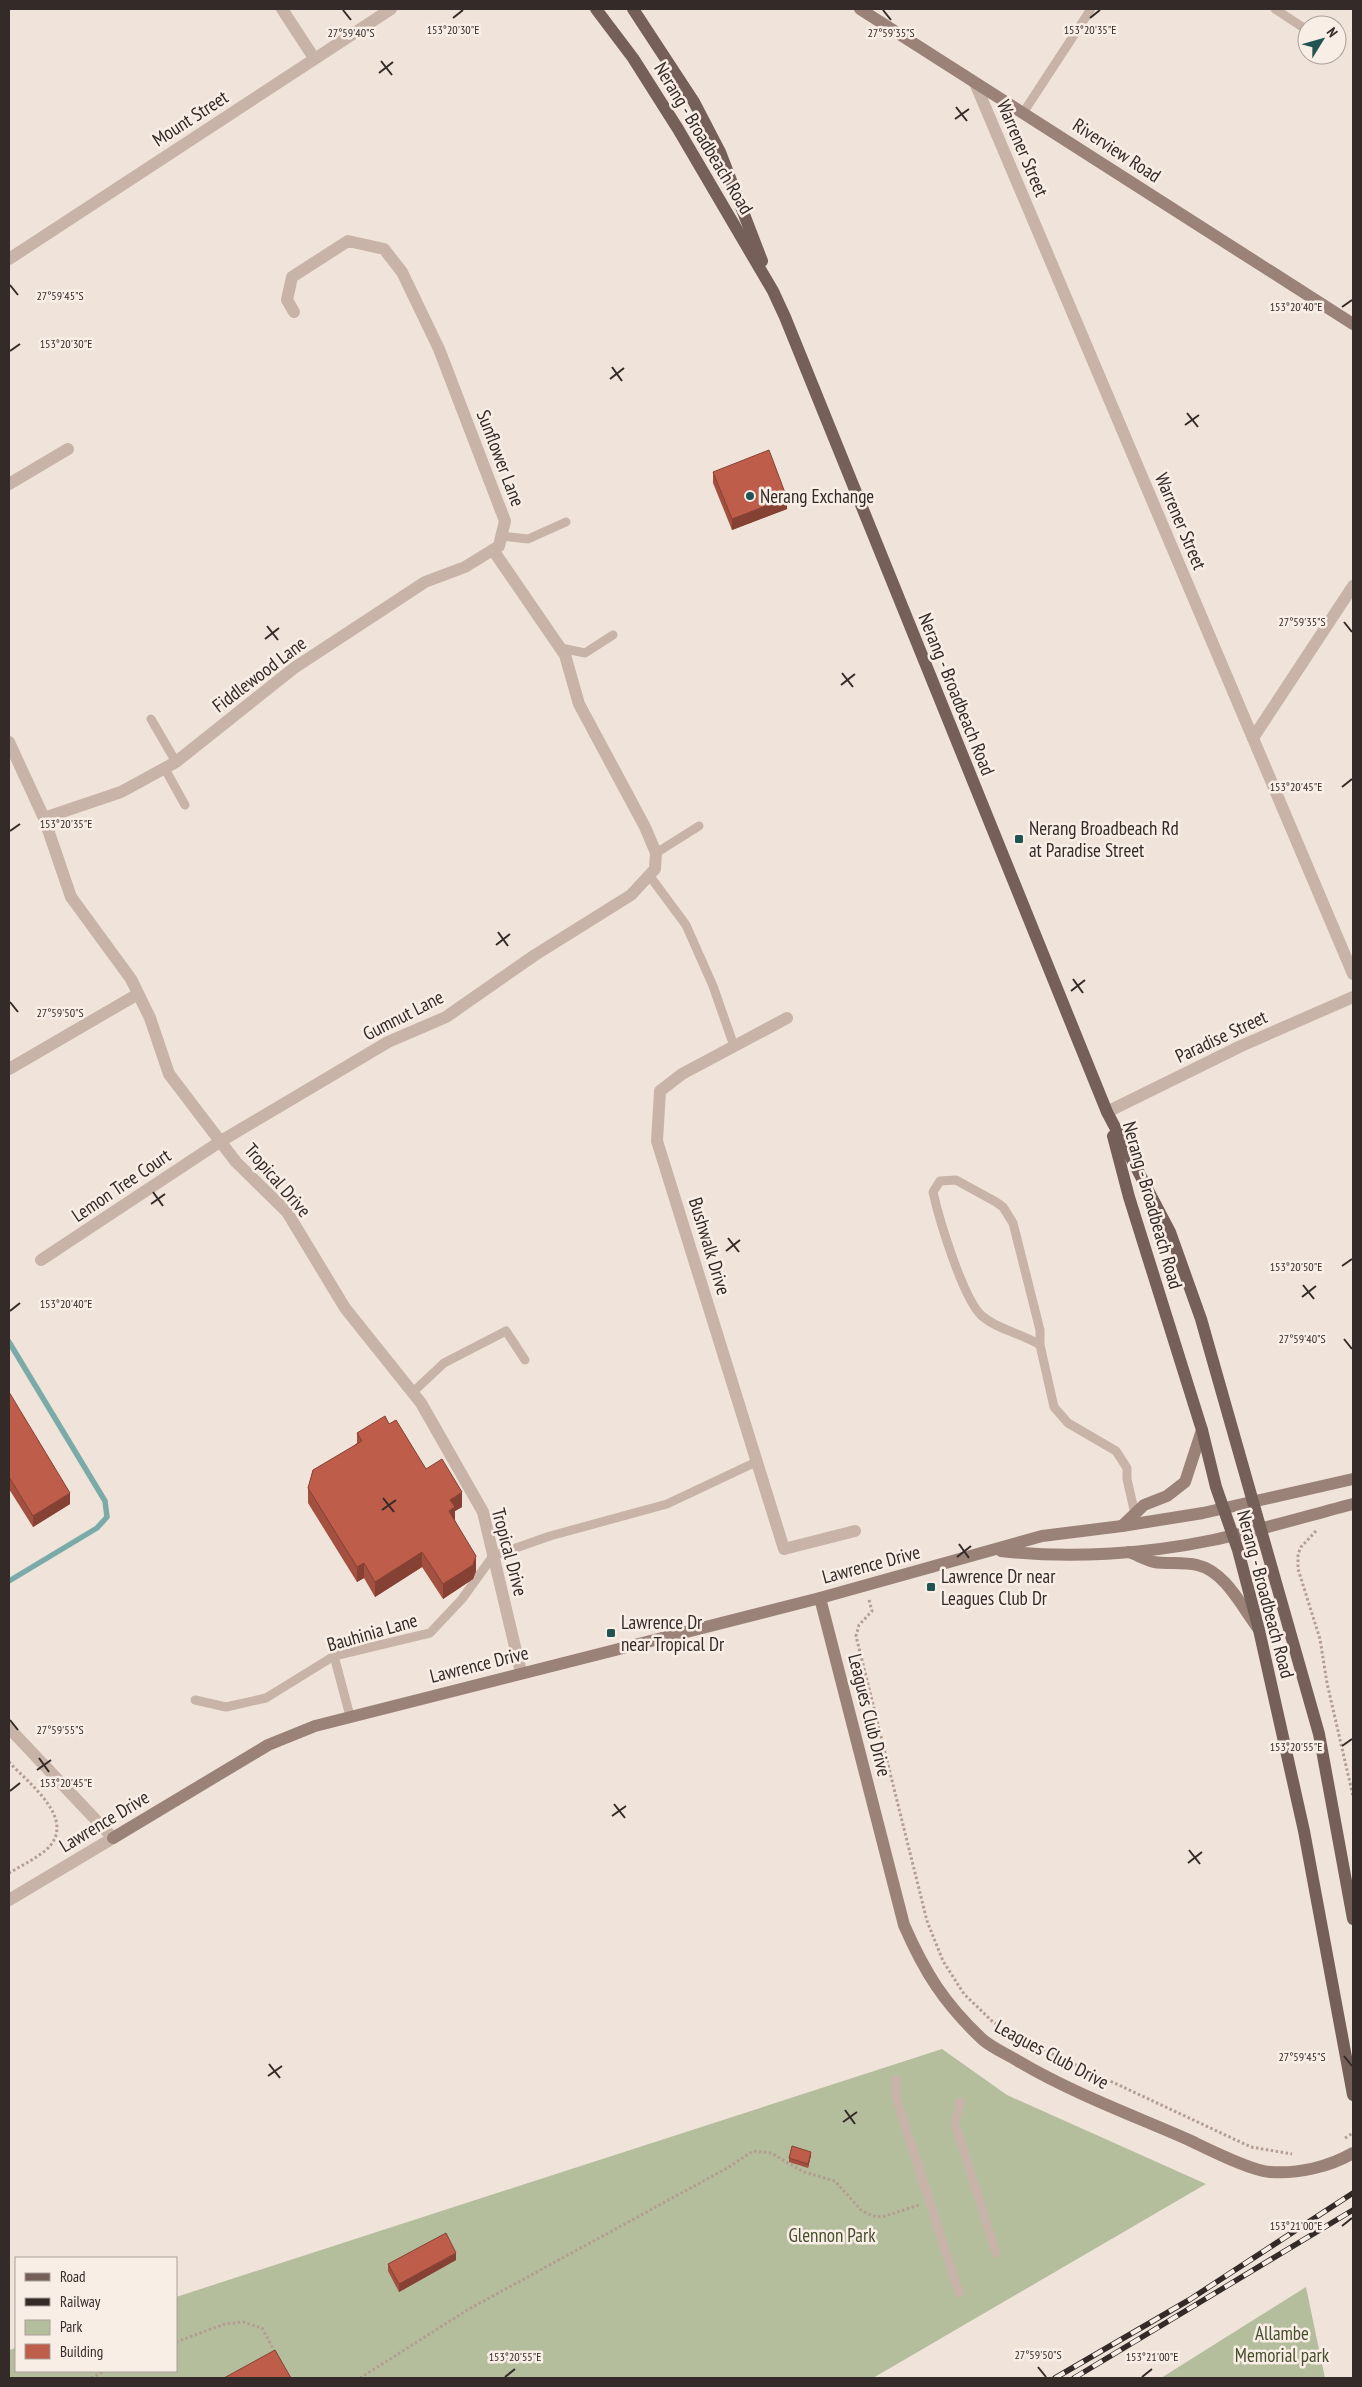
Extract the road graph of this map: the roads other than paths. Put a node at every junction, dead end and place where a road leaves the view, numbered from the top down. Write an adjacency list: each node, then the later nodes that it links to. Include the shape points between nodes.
1 (282, 9): 9 (street)
2 (392, 9): 9 (street, Mount Street)
3 (596, 9): 13 (main road, Nerang - Broadbeach Road, via 633,58 678,129)
4 (633, 9): 13 (main road, Nerang - Broadbeach Road, via 694,102 720,152)
5 (860, 9): 10 (street, Riverview Road)
6 (1091, 9): 11 (lane)
7 (1275, 9): 8 (lane)
8 (1297, 23)
9 (314, 58): 12 (street, Mount Street)
10 (975, 83): 11 (street, Riverview Road); 25 (street, Warrener Street)
11 (1023, 113): 15 (street, Riverview Road)
12 (9, 258)
13 (773, 291): 39 (main road, Nerang - Broadbeach Road)
14 (294, 312): 19 (street, Sunflower Lane, via 287,300 292,277 348,242 384,249 402,272 439,349 505,521)
15 (1353, 324)
16 (68, 449): 17 (street)
17 (9, 484)
18 (566, 522): 19 (lane, via 528,539)
19 (501, 536): 20 (street, Sunflower Lane, via 499,546)
20 (493, 550): 23 (street); 27 (street, Fiddlewood Lane, via 465,567 425,582 310,657)
21 (1353, 586): 25 (street)
22 (613, 635): 23 (lane, via 585,653)
23 (560, 648): 31 (street, via 579,704)
24 (151, 719): 27 (lane)
25 (1253, 738): 33 (street, Warrener Street)
26 (9, 742): 29 (street, Tropical Drive)
27 (171, 765): 28 (lane); 29 (street, Fiddlewood Lane, via 121,792)
28 (185, 805)
29 (44, 818): 34 (street, Tropical Drive, via 71,897)
30 (699, 826): 31 (lane)
31 (656, 853): 32 (street, Gumnut Lane, via 655,869)
32 (649, 875): 37 (lane, via 686,925 713,986); 40 (street, Gumnut Lane, via 631,895 542,950 446,1017 388,1042)
33 (1353, 974)
34 (138, 994): 38 (street); 40 (street, Tropical Drive, via 150,1018 169,1074)
35 (1353, 997): 39 (street, Paradise Street, via 1241,1046)
36 (787, 1018): 37 (street, Bushwalk Drive)
37 (734, 1046): 46 (street, Bushwalk Drive, via 682,1074 660,1091 657,1141)
38 (9, 1068)
39 (1107, 1112): 45 (main road, Nerang - Broadbeach Road, via 1129,1197); 48 (main road, Nerang - Broadbeach Road, via 1170,1232 1200,1319)
40 (220, 1141): 41 (street, Lemon Tree Court); 44 (street, Tropical Drive, via 236,1162 287,1212 345,1308)
41 (41, 1260)
42 (1040, 1345): 42 (lane, via 1026,1336 992,1324 966,1296 933,1192 940,1181 956,1180 996,1202 1010,1218 1040,1330); 51 (lane, via 1054,1407 1068,1423 1116,1451 1127,1468)
43 (525, 1360): 44 (lane, via 506,1331 444,1362)
44 (413, 1392): 58 (street, Tropical Drive, via 483,1512)
45 (1202, 1430): 50 (main road, Nerang - Broadbeach Road); 51 (street, via 1184,1482 1167,1496 1144,1505)
46 (756, 1462): 54 (street, Bushwalk Drive, via 784,1549); 58 (lane, via 667,1504 550,1536)
47 (1353, 1479): 48 (street, Lawrence Drive)
48 (1253, 1500): 50 (street, Lawrence Drive); 53 (main road, Nerang - Broadbeach Road)
49 (1353, 1504): 53 (street, Lawrence Drive)
50 (1224, 1508): 52 (street, Lawrence Drive); 55 (main road, Nerang - Broadbeach Road)
51 (1135, 1514): 52 (street)
52 (1122, 1526): 56 (street, Lawrence Drive, via 1042,1536)
53 (1261, 1528): 55 (street, Lawrence Drive); 68 (main road, Nerang - Broadbeach Road, via 1318,1734)
54 (855, 1531)
55 (1234, 1535): 57 (street, Lawrence Drive); 60 (main road, Nerang - Broadbeach Road)
56 (994, 1550): 57 (street, Lawrence Drive, via 1042,1556); 59 (street, Lawrence Drive)
57 (1127, 1552): 60 (street, via 1155,1562 1173,1561 1199,1565 1208,1570 1220,1578)
58 (493, 1556): 61 (lane, Bauhinia Lane, via 462,1599 430,1633); 62 (street, Tropical Drive)
59 (820, 1598): 62 (street, Lawrence Drive); 72 (street, Leagues Club Drive, via 904,1925 938,1992 984,2041 1085,2095 1268,2172 1302,2170 1337,2162)
60 (1259, 1630): 70 (main road, Nerang - Broadbeach Road, via 1304,1831)
61 (334, 1656): 63 (lane, Bauhinia Lane, via 266,1698 226,1706); 64 (lane)
62 (521, 1672): 64 (street, Lawrence Drive)
63 (195, 1700)
64 (350, 1716): 66 (street, Lawrence Drive, via 268,1745)
65 (9, 1728): 66 (street)
66 (113, 1838): 67 (street, Lawrence Drive)
67 (9, 1900)
68 (1353, 1918)
69 (896, 2079): 74 (lane, via 896,2097)
70 (1353, 2095)
71 (960, 2102): 73 (lane, via 955,2122)
72 (1353, 2153)
73 (996, 2253)
74 (959, 2293)

